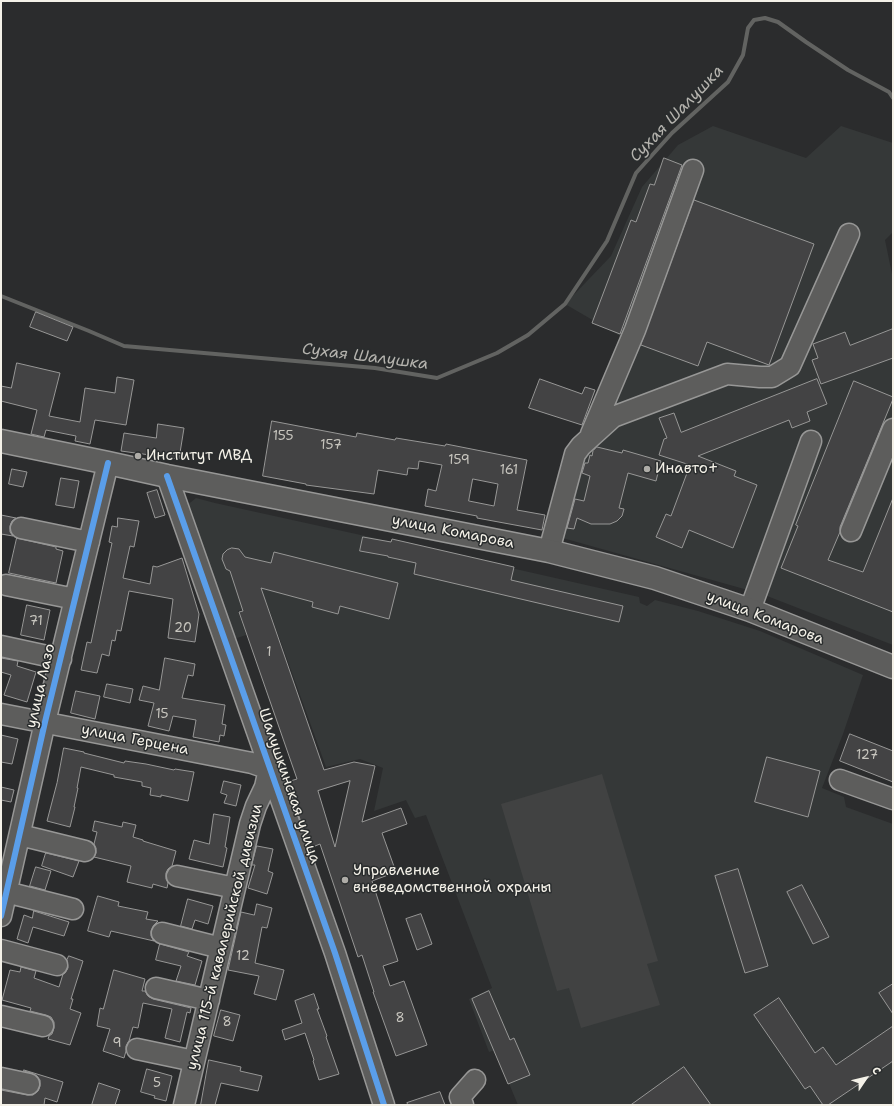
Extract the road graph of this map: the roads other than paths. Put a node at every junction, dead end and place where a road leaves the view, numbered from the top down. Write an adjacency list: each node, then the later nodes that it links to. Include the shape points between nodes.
1 (693, 170): 4 (street, via 636,330)
2 (849, 234): 4 (street, via 790,366 772,377 727,374 613,418)
3 (893, 428): 10 (street)
4 (590, 438): 12 (street, via 575,454)
5 (1, 441): 7 (main road, улица Комарова)
6 (811, 441): 15 (street)
7 (108, 462): 8 (main road, улица Комарова); 11 (street, улица Лазо)
8 (167, 476): 12 (main road, улица Комарова); 21 (street, Шалушкинская улица)
9 (21, 528): 11 (street)
10 (851, 531)
11 (89, 542): 14 (street, улица Лазо)
12 (549, 551): 15 (main road, улица Комарова, via 655,578)
13 (6, 585): 14 (street)
14 (75, 599): 17 (street, улица Лазо)
15 (750, 610): 18 (main road, улица Комарова)
16 (1, 646): 17 (street)
17 (61, 659): 20 (street, улица Лазо)
18 (893, 667)
19 (1, 714): 20 (street, улица Герцена)
20 (45, 722): 21 (street, улица Герцена, via 252,763); 24 (street, улица Лазо)
21 (269, 769): 28 (street, улица 115-й кавалерийской дивизии, via 250,824); 46 (street, Шалушкинская улица)
22 (840, 780): 23 (street)
23 (893, 800)
24 (20, 835): 25 (street); 26 (street, улица Лазо)
25 (85, 851)
26 (8, 859): 29 (street, улица Лазо)
27 (177, 876): 28 (street)
28 (235, 888): 33 (street, улица 115-й кавалерийской дивизии)
29 (6, 892): 30 (street); 31 (street, улица Лазо)
30 (73, 909)
31 (1, 916)
32 (162, 933): 33 (street)
33 (221, 948): 37 (street, улица 115-й кавалерийской дивизии)
34 (1, 950): 35 (street)
35 (57, 965)
36 (156, 988): 37 (street)
37 (209, 1000): 41 (street, улица 115-й кавалерийской дивизии)
38 (1, 1016): 39 (street)
39 (43, 1026)
40 (137, 1049): 41 (street)
41 (194, 1061): 45 (street, улица 115-й кавалерийской дивизии)
42 (1, 1078): 44 (street)
43 (475, 1080): 47 (street, via 460,1097)
44 (30, 1084)
45 (184, 1105)
46 (384, 1105)
47 (463, 1105)

